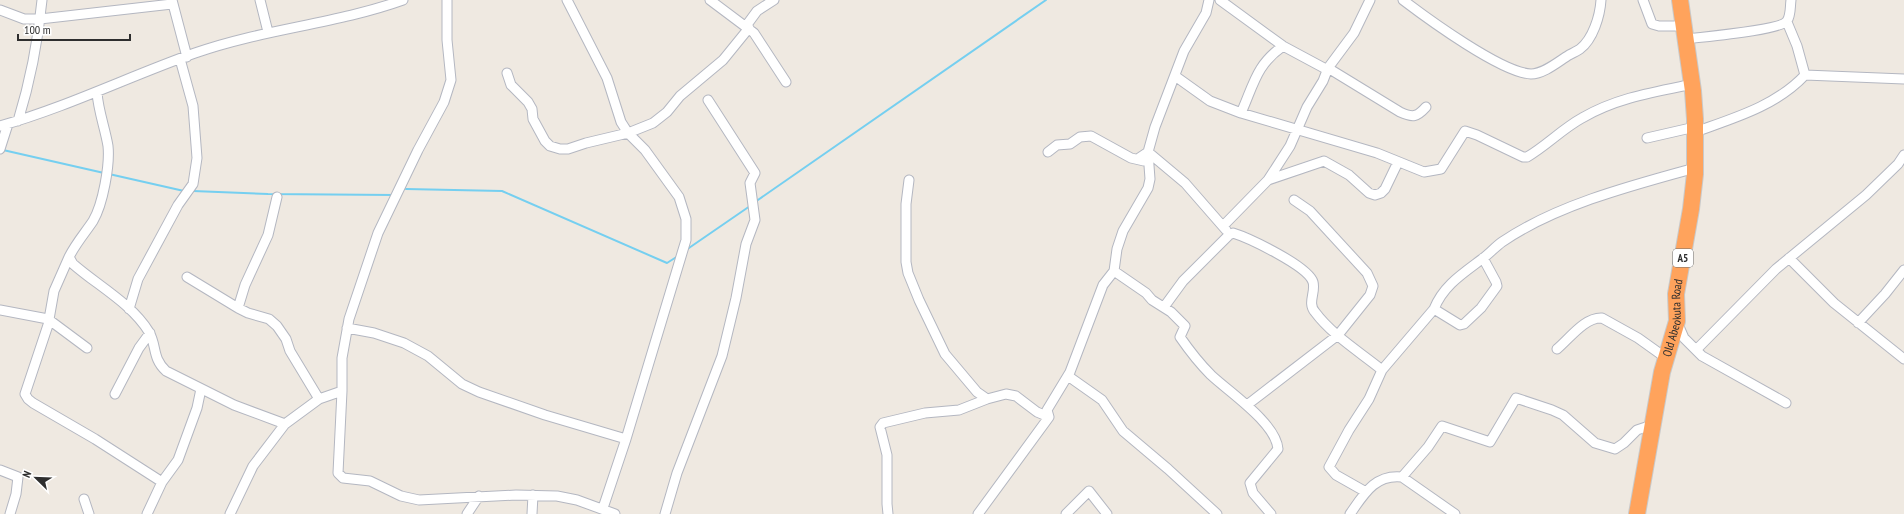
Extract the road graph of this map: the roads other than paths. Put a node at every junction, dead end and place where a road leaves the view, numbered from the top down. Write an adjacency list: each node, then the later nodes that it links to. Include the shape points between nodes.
1 (42, 0): 18 (street)
2 (260, 0): 21 (street)
3 (403, 0): 21 (street, via 380,8)
4 (447, 0): 71 (street, via 451,80 378,233)
5 (568, 0): 40 (street, via 607,78 616,111)
6 (710, 0): 20 (street)
7 (774, 0): 20 (street, via 757,11)
8 (1209, 0): 27 (street, via 1206,13 1184,51)
9 (1220, 0): 23 (street)
10 (1370, 0): 25 (street, via 1354,33)
11 (1403, 0): 12 (street, via 1485,56 1520,72 1533,74 1554,65 1581,48 1590,36 1600,13)
12 (1601, 0)
13 (1643, 0): 22 (street, via 1652,24)
14 (1680, 0): 22 (highway, Old Abeokuta Road / A5)
15 (1791, 0): 19 (street)
16 (172, 2): 18 (street); 24 (street)
17 (0, 10): 18 (street, via 24,18)
18 (40, 19): 36 (street, via 32,68)
19 (1787, 22): 22 (street, via 1775,27 1727,35); 28 (street)
20 (747, 27): 30 (street, via 754,33); 40 (street, via 723,60 680,96 667,112 653,123)
21 (268, 32): 24 (street)
22 (1685, 32): 31 (highway, Old Abeokuta Road / A5)
23 (1283, 46): 25 (street); 35 (street, via 1261,66)
24 (184, 58): 32 (street); 66 (street, via 193,106 197,158 193,184 178,205 138,279)
25 (1328, 68): 34 (street, via 1406,115 1418,116); 38 (street)
26 (507, 73): 40 (street, via 511,85 528,102 533,119 544,141 550,146 568,149)
27 (1175, 76): 35 (street, via 1210,101); 44 (street)
28 (1805, 76): 29 (street); 39 (street, via 1792,88 1761,106)
29 (1904, 79)
30 (786, 82)
31 (1693, 84): 39 (highway, Old Abeokuta Road / A5); 47 (street, via 1625,98 1580,119 1527,157 1468,131 1463,133 1440,169 1424,172)
32 (97, 92): 36 (street); 57 (street, via 108,145 108,168 98,210)
33 (708, 100): 107 (street, via 755,173 750,184 755,220 746,244 722,356 697,419)
34 (1426, 106)
35 (1241, 113): 38 (street)
36 (18, 121): 37 (street)
37 (4, 125): 42 (street)
38 (1297, 130): 47 (street, via 1377,153); 52 (street)
39 (1695, 130): 41 (street); 50 (highway, Old Abeokuta Road / A5)
40 (628, 133): 91 (street, via 645,150 679,196 686,219 686,240)
41 (1647, 138)
42 (0, 149)
43 (1048, 152): 46 (street, via 1057,145 1070,144 1086,136 1098,139 1131,158)
44 (1148, 152): 46 (street); 48 (street); 55 (street, via 1185,183)
45 (1904, 155): 49 (street)
46 (1139, 158): 48 (street)
47 (1398, 162): 52 (street, via 1385,189 1375,195 1369,193 1349,175 1324,161)
48 (1150, 164): 61 (street, via 1148,188 1123,231 1116,249)
49 (1901, 166): 59 (street)
50 (1695, 168): 58 (street, via 1637,183 1582,203 1533,224 1502,242); 69 (highway, Old Abeokuta Road / A5, via 1691,209 1676,294)
51 (909, 180): 84 (street, via 906,204 908,273 945,354 974,389)
52 (1268, 180): 55 (street)
53 (277, 197): 64 (street, via 268,235 245,285)
54 (1294, 200): 73 (street, via 1310,211 1372,281 1370,296)
55 (1223, 226): 56 (street)
56 (1229, 235): 63 (street, via 1182,281); 73 (street, via 1237,235 1285,258 1312,280 1314,311)
57 (69, 257): 66 (street, via 76,267); 68 (street, via 54,291)
58 (1483, 258): 65 (street, via 1450,284 1438,298); 65 (street, via 1497,286 1481,308 1460,325)
59 (1789, 258): 70 (street); 76 (street)
60 (1904, 270): 70 (street)
61 (1114, 272): 63 (street); 80 (street, via 1103,284)
62 (187, 277): 64 (street)
63 (1164, 307): 87 (street, via 1185,326 1180,337 1199,362 1231,393)
64 (238, 308): 85 (street, via 269,319 277,326)
65 (1434, 308): 79 (street)
66 (129, 309): 72 (street)
67 (0, 310): 68 (street)
68 (48, 319): 74 (street); 94 (street, via 25,394 28,399)
69 (1677, 321): 76 (street, via 1684,338); 77 (highway, Old Abeokuta Road / A5)
70 (1858, 323): 78 (street)
71 (347, 328): 82 (street, via 342,358); 91 (street, via 374,333 404,343 428,356 462,384 479,392)
72 (150, 333): 81 (street, via 155,357 160,365 173,375); 83 (street, via 139,348)
73 (1338, 335): 79 (street); 87 (street)
74 (87, 348)
75 (1557, 349): 77 (street, via 1585,323 1602,318 1638,338)
76 (1696, 350): 86 (street, via 1702,356)
77 (1666, 358): 90 (highway, Old Abeokuta Road / A5)
78 (1904, 359)
79 (1382, 370): 95 (street, via 1369,399 1329,467 1336,475)
80 (1068, 376): 88 (street, via 1047,410); 112 (street, via 1102,400 1123,431)
81 (201, 389): 89 (street, via 234,405); 94 (street, via 197,408 178,460)
82 (342, 391): 85 (street); 97 (street, via 338,473 343,478 370,481 401,496 419,500)
83 (115, 394)
84 (987, 399): 88 (street, via 1011,394); 108 (street, via 959,410 925,413 880,426 887,455)
85 (320, 400): 89 (street)
86 (1786, 403)
87 (1248, 405): 113 (street, via 1278,444 1276,453 1250,483 1253,493)
88 (1049, 417): 109 (street)
89 (285, 424): 103 (street, via 257,460)
90 (1652, 425): 93 (street, via 1636,430 1615,449 1595,443 1563,415 1516,398 1490,442 1442,426); 116 (highway, Old Abeokuta Road / A5)
91 (626, 439): 99 (street)
92 (0, 470): 100 (street, via 18,477)
93 (1402, 477): 95 (street, via 1381,478); 115 (street)
94 (162, 482): 102 (street)
95 (1366, 492): 114 (street)
96 (533, 495): 97 (street); 99 (street, via 564,498); 105 (street)
97 (479, 496): 104 (street)
98 (84, 499): 101 (street)
99 (603, 508): 106 (street)
100 (10, 514)
101 (90, 514)
102 (147, 514)
103 (230, 514)
104 (467, 514)
105 (532, 514)
106 (615, 514)
107 (665, 514)
108 (888, 514)
109 (978, 514)
110 (1066, 514): 111 (street, via 1089,491)
111 (1107, 514)
112 (1216, 514)
113 (1271, 514)
114 (1350, 514)
115 (1454, 514)
116 (1637, 514)

